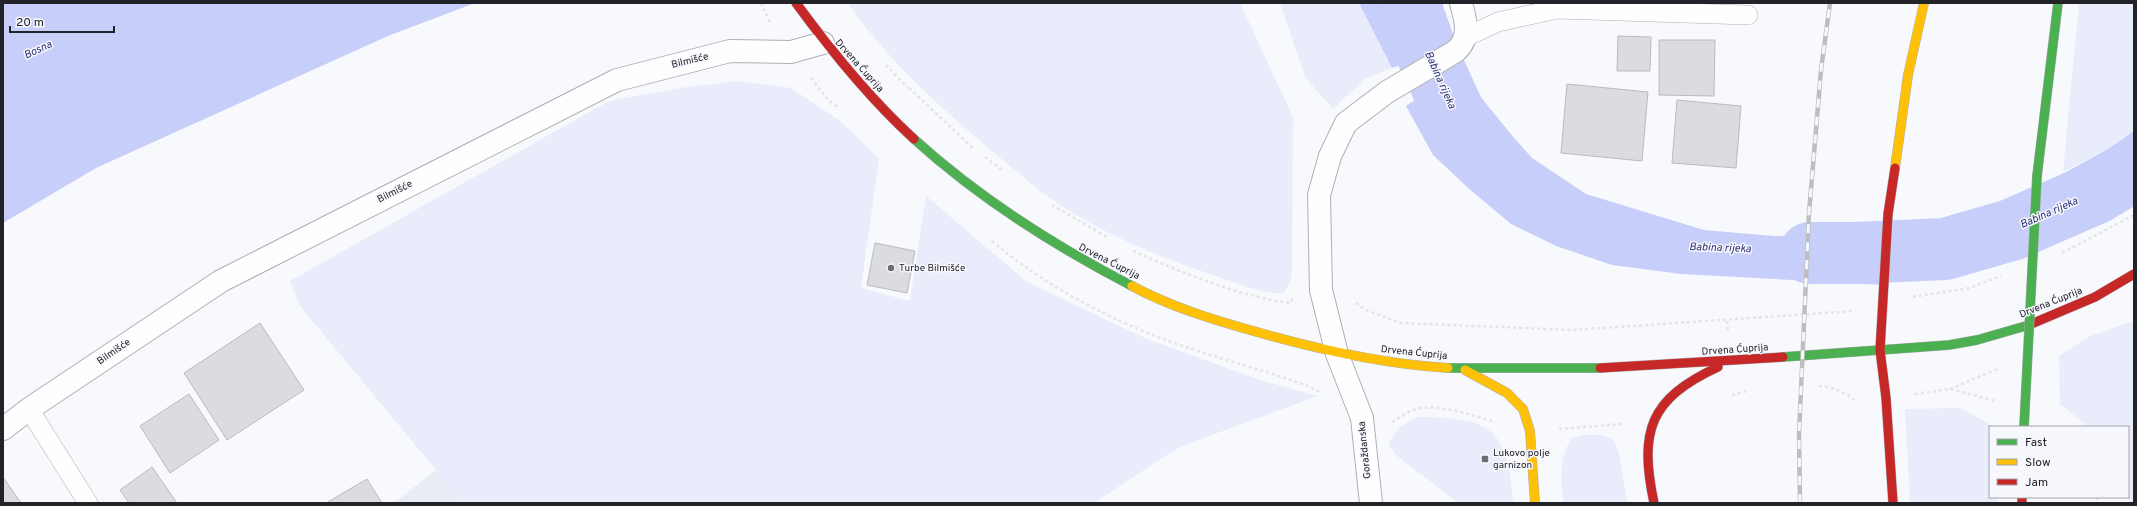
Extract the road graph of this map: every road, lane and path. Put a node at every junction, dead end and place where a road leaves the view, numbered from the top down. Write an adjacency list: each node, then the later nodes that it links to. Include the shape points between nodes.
1 (796, 3): 6 (main road, Drvena Ćuprija)
2 (1461, 3): 7 (street, via 1466,23)
3 (1924, 3): 19 (main road, via 1908,75 1888,214)
4 (2058, 3): 27 (main road, bridge, via 2037,176)
5 (1748, 15): 7 (lane, via 1557,9 1498,22)
6 (823, 43): 21 (main road, Drvena Ćuprija, via 909,136 1000,210 1077,258 1163,301 1247,330); 26 (street, Bilmišće, via 791,52 730,51 617,80 221,281)
7 (1461, 44): 18 (street, Goraždanska, via 1387,92 1346,123 1330,156 1320,195)
8 (909, 88): 9 (path)
9 (974, 149)
10 (980, 154): 11 (path)
11 (1004, 172)
12 (1048, 203): 13 (path)
13 (1113, 241)
14 (1126, 248): 18 (path, via 1200,280 1265,299 1290,303 1299,288)
15 (2134, 274): 16 (main road, Drvena Ćuprija)
16 (2115, 288): 17 (main road); 20 (main road, Drvena Ćuprija, via 2077,306 2002,334 1956,344)
17 (2128, 288)
18 (1320, 290): 19 (path, via 1400,323 1573,330 1855,311); 21 (street, Goraždanska)
19 (1883, 303): 20 (main road)
20 (1880, 350): 22 (main road, Drvena Ćuprija); 24 (main road)
21 (1337, 354): 23 (main road, Drvena Ćuprija, via 1421,366); 30 (street, Goraždanska, via 1362,418)
22 (1732, 362): 23 (main road, Drvena Ćuprija, via 1633,367); 32 (main road, via 1701,373 1684,384 1663,402 1653,420 1648,435 1647,455)
23 (1462, 368): 31 (main road, via 1508,393 1523,409 1530,431)
24 (1886, 398): 25 (path, via 1950,389); 33 (main road)
25 (2001, 403)
26 (29, 409): 28 (street, Bilmišće); 29 (lane)
27 (2024, 426)
28 (3, 430)
29 (88, 503)
30 (1371, 503)
31 (1535, 503)
32 (1654, 503)
33 (1893, 503)

